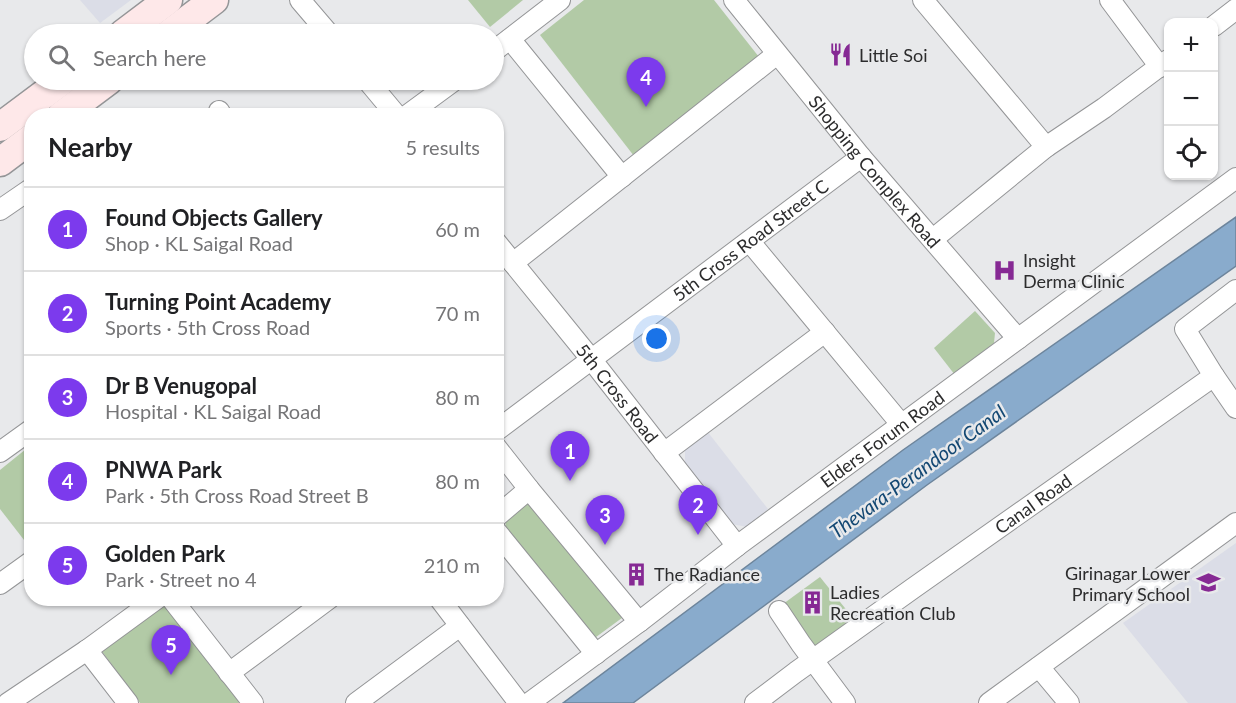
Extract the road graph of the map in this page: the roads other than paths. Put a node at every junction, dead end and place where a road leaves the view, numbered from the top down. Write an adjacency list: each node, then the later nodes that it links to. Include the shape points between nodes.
1 (168, 0): 10 (street)
2 (213, 0): 11 (street)
3 (300, 0): 12 (street)
4 (560, 0): 13 (street)
5 (735, 0): 15 (street, Shopping Complex Road)
6 (923, 0): 28 (street)
7 (1110, 0): 16 (street)
8 (1236, 9): 9 (street)
9 (1218, 23)
10 (136, 24)
11 (182, 24)
12 (320, 24)
13 (510, 39): 14 (street); 31 (street)
14 (504, 44)
15 (777, 54): 29 (street, Shopping Complex Road); 31 (street)
16 (1164, 64): 28 (street)
17 (60, 90): 21 (street)
18 (90, 90): 22 (street)
19 (375, 90): 23 (street)
20 (441, 90): 24 (street)
21 (53, 108)
22 (55, 108)
23 (390, 108)
24 (417, 108)
25 (24, 119): 26 (street)
26 (0, 127)
27 (24, 144): 30 (street)
28 (1046, 147): 35 (street)
29 (861, 157): 35 (street, Shopping Complex Road); 36 (street, 5th Cross Road Street C)
30 (0, 162)
31 (622, 177): 38 (street)
32 (1236, 178): 41 (street, Elders Forum Road)
33 (24, 194): 34 (street)
34 (0, 210)
35 (933, 239): 41 (street, Shopping Complex Road)
36 (750, 242): 40 (street); 42 (street, 5th Cross Road Street C)
37 (504, 252): 38 (street, 5th Cross Road)
38 (513, 263): 42 (street, 5th Cross Road)
39 (1236, 290): 43 (street, via 1185,328)
40 (825, 332): 45 (street); 49 (street)
41 (1018, 339): 45 (street, Elders Forum Road)
42 (591, 359): 46 (street, 5th Cross Road Street C); 49 (street, 5th Cross Road)
43 (1214, 376): 44 (street); 67 (street, Canal Road)
44 (1236, 408)
45 (901, 424): 55 (street, Elders Forum Road)
46 (504, 425)
47 (24, 435): 48 (street)
48 (0, 452)
49 (664, 453): 55 (street, 5th Cross Road)
50 (504, 457): 51 (street)
51 (529, 489): 52 (street); 63 (street)
52 (504, 510)
53 (1236, 523): 68 (street)
54 (504, 541): 66 (street)
55 (737, 546): 63 (street, Elders Forum Road)
56 (24, 567): 57 (street)
57 (0, 584)
58 (147, 606): 65 (street)
59 (177, 606): 69 (street)
60 (319, 606): 69 (street)
61 (445, 606): 64 (street)
62 (779, 611): 67 (street)
63 (639, 622): 66 (street, Elders Forum Road)
64 (460, 626): 73 (street); 74 (street)
65 (87, 650): 70 (street); 71 (street)
66 (596, 654): 75 (street, Elders Forum Road)
67 (813, 660): 76 (street, Canal Road); 77 (street)
68 (1039, 667): 78 (street); 79 (street)
69 (229, 673): 72 (street)
70 (8, 703)
71 (128, 703)
72 (253, 703)
73 (356, 703)
74 (519, 703)
75 (529, 703)
76 (756, 703)
77 (845, 703)
78 (989, 703)
79 (1069, 703)

